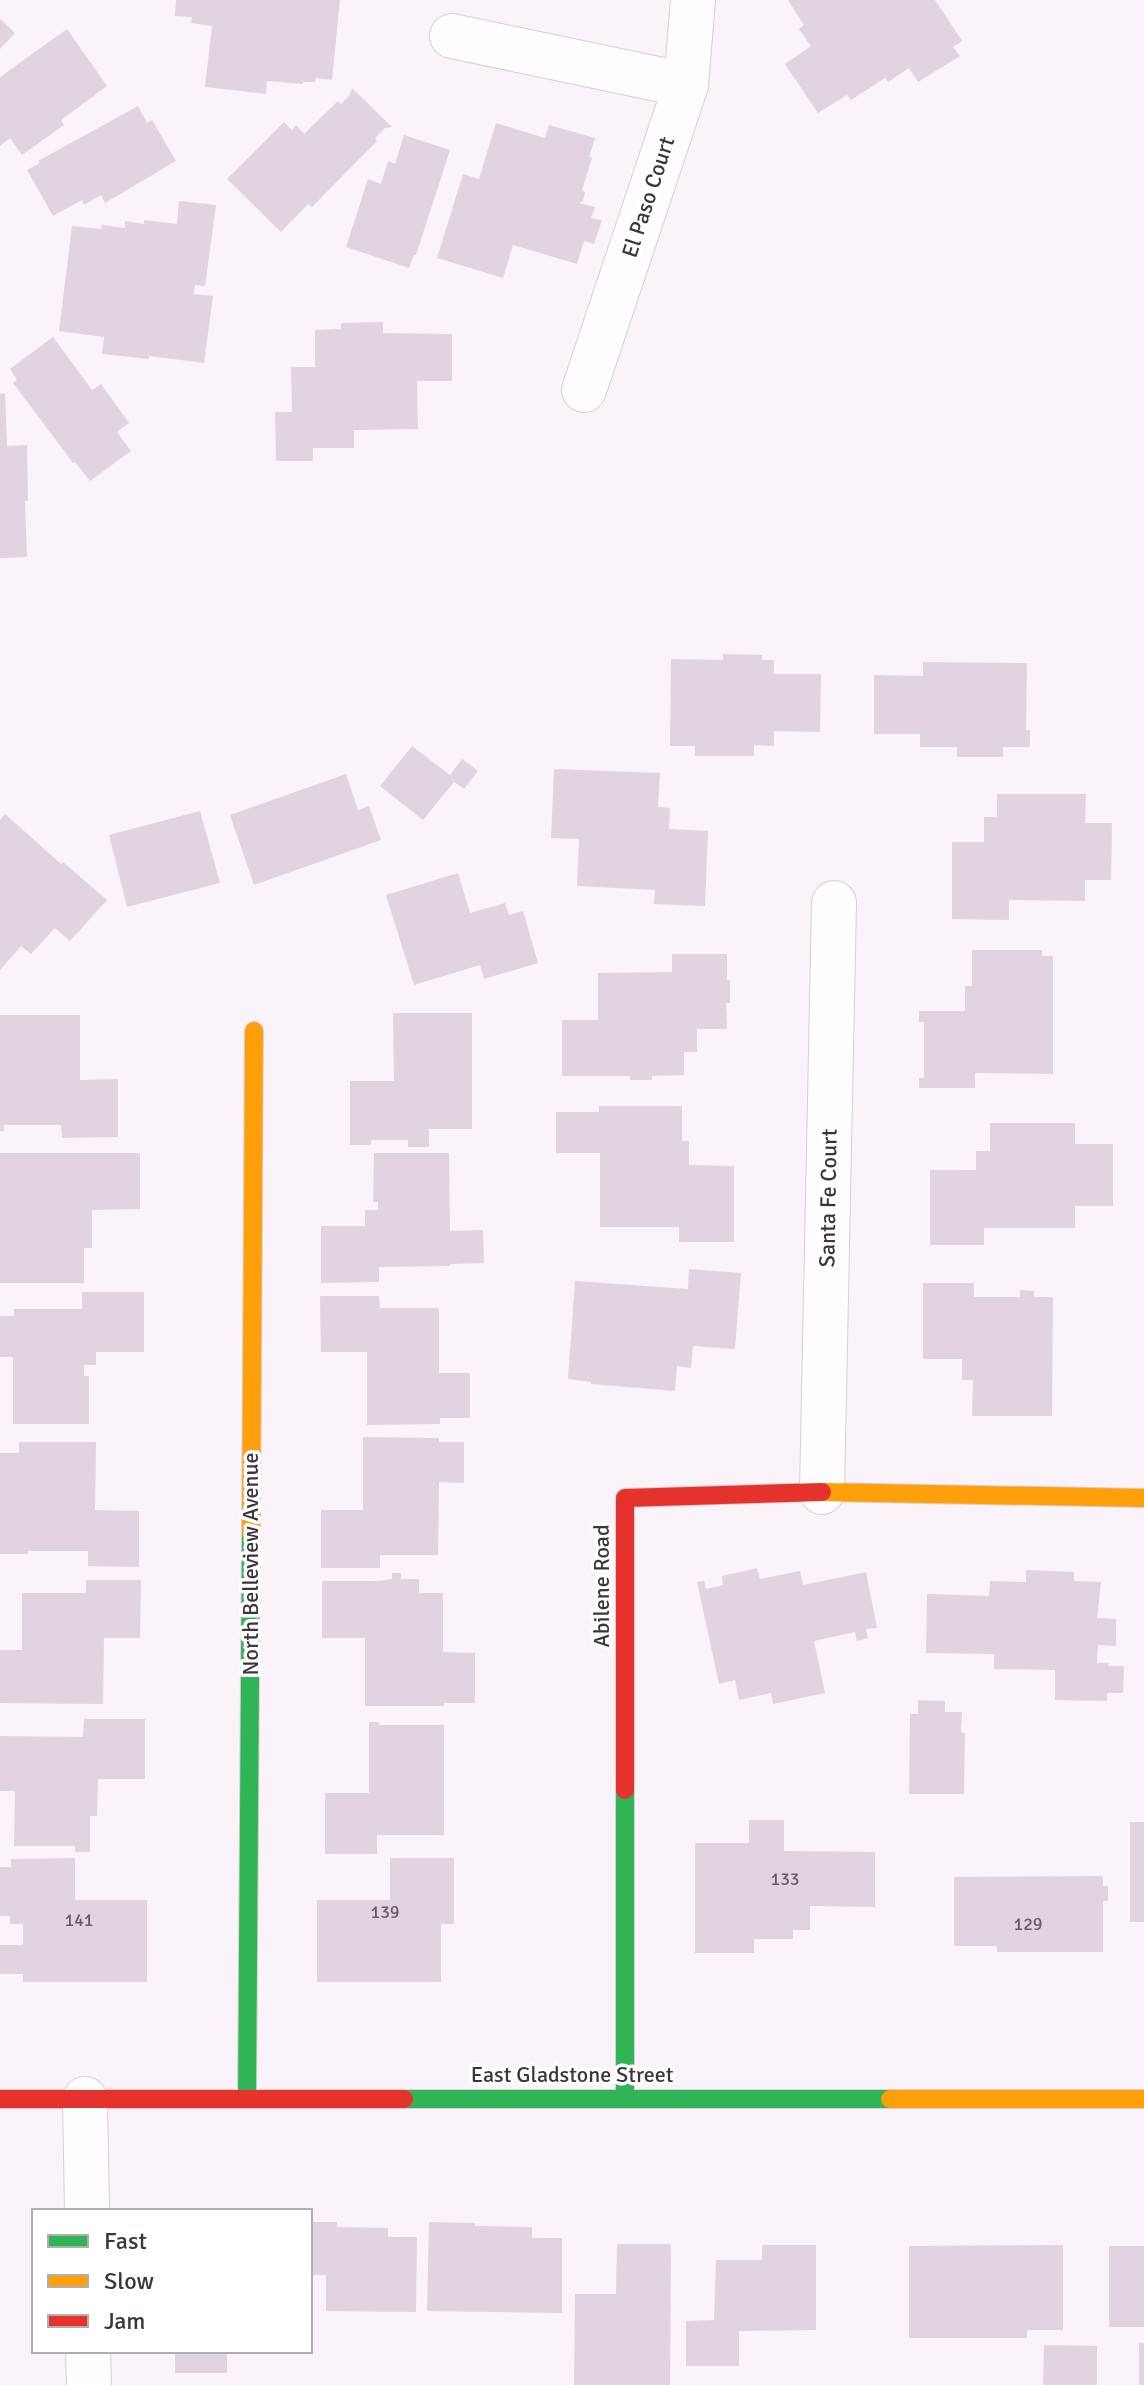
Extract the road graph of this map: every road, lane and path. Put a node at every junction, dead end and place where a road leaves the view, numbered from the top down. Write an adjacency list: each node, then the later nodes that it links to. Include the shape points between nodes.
1 (693, 0): 3 (street, El Paso Court)
2 (452, 36): 3 (street)
3 (686, 85): 4 (street, El Paso Court)
4 (584, 390)
5 (834, 903): 7 (street, Santa Fe Court)
6 (254, 1031): 9 (street, North Belleview Avenue)
7 (822, 1492): 8 (street, Abilene Road); 10 (street, Abilene Road, via 625,1498)
8 (1144, 1498)
9 (247, 2098): 10 (street, East Gladstone Street); 12 (street, East Gladstone Street)
10 (625, 2098): 13 (street, East Gladstone Street)
11 (0, 2099): 12 (street, East Gladstone Street)
12 (85, 2099): 14 (street)
13 (1144, 2099)
14 (87, 2209)
15 (88, 2353): 16 (street)
16 (89, 2385)

